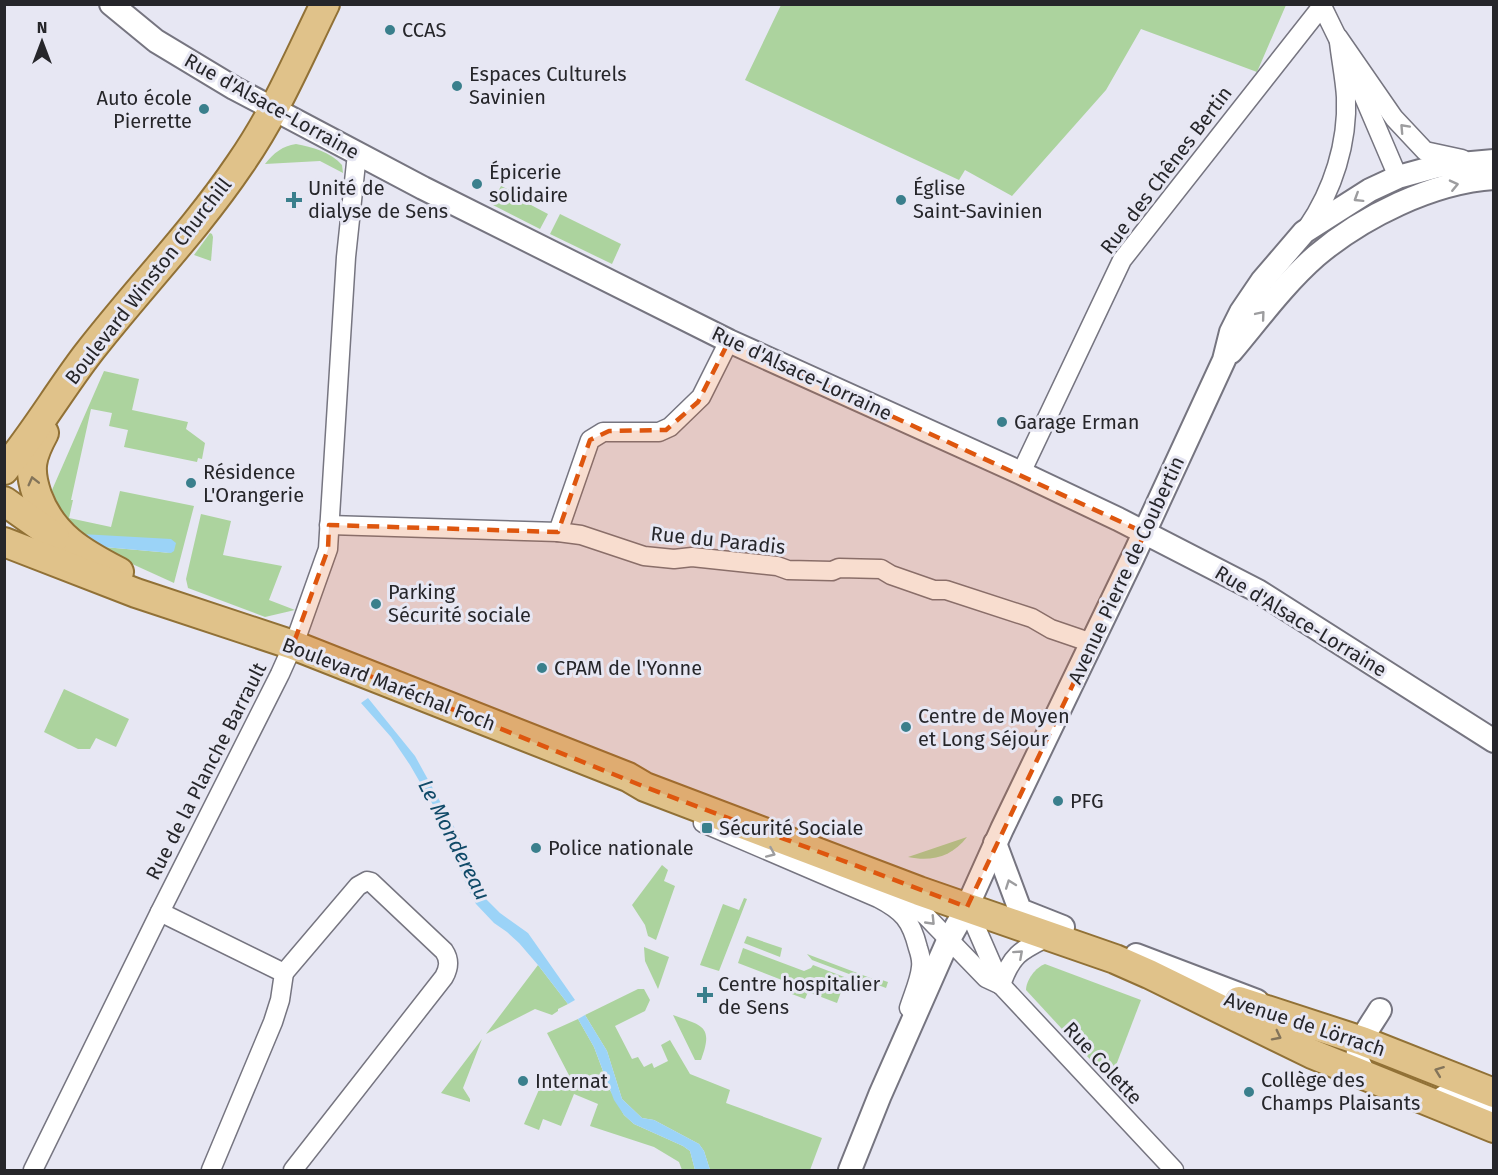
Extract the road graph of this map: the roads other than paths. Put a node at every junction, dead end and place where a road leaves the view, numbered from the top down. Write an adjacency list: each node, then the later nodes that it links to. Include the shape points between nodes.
1 (111, 4): 5 (street, Rue d'Alsace-Lorraine, via 156,41)
2 (326, 4): 5 (main road, Boulevard Winston Churchill)
3 (1322, 5): 4 (street); 17 (street, Rue des Chênes Bertin, via 1125,256)
4 (1338, 37): 8 (street, one-way to 4); 9 (street); 12 (street, via 1346,99 1343,133 1334,178)
5 (274, 110): 6 (street, Rue d'Alsace-Lorraine); 14 (main road, Boulevard Winston Churchill, via 217,196)
6 (360, 155): 13 (street, Rue d'Alsace-Lorraine); 20 (street, Rue de la Planche Barrault, via 346,257)
7 (1494, 160): 8 (street, Avenue Pierre de Coubertin, via 1438,166)
8 (1425, 161): 9 (street, Avenue Pierre de Coubertin); 11 (street)
9 (1398, 177): 11 (street); 12 (street, Avenue Pierre de Coubertin, one-way to 12)
10 (1494, 178): 11 (street, Avenue Pierre de Coubertin, one-way to 10)
11 (1420, 195): 15 (street, Avenue Pierre de Coubertin, one-way to 11, via 1315,257 1378,214)
12 (1304, 232): 15 (street, Avenue Pierre de Coubertin, via 1240,312)
13 (729, 341): 17 (street, Rue d'Alsace-Lorraine); 21 (street, via 701,397 670,427 659,432 609,431 590,440)
14 (86, 357): 16 (main road, Boulevard Winston Churchill); 26 (main road, one-way to 14, via 99,562 60,535 44,514 31,465)
15 (1224, 360): 22 (street, Avenue Pierre de Coubertin)
16 (12, 461)
17 (1021, 473): 22 (street, Rue d'Alsace-Lorraine)
18 (4, 501): 25 (main road, Boulevard Maréchal Foch)
19 (4, 513): 24 (main road, Boulevard Maréchal Foch)
20 (329, 525): 21 (street, Rue du Paradis); 28 (street, Rue de la Planche Barrault, via 328,549)
21 (558, 532): 27 (street, Rue du Paradis, via 581,535 644,556 674,560 692,557 788,570 881,569 933,590 946,590 1032,618)
22 (1144, 533): 27 (street, Avenue Pierre de Coubertin); 29 (street, Rue d'Alsace-Lorraine, via 1258,591)
23 (4, 542): 24 (main road, Boulevard Maréchal Foch)
24 (112, 585): 25 (main road, Boulevard Maréchal Foch)
25 (147, 597): 26 (main road, Boulevard Maréchal Foch)
26 (224, 623): 28 (main road, Boulevard Maréchal Foch)
27 (1092, 643): 31 (street, Avenue Pierre de Coubertin)
28 (293, 645): 30 (main road, Boulevard Maréchal Foch); 34 (street, Rue de la Planche Barrault)
29 (1494, 741)
30 (628, 777): 32 (main road, Boulevard Maréchal Foch); 35 (street, Boulevard Maréchal Foch, one-way to 35, via 654,802 878,898 896,908)
31 (995, 843): 33 (street, Avenue Pierre de Coubertin); 42 (street, one-way to 31, via 1020,910)
32 (810, 850): 33 (main road, Boulevard Maréchal Foch); 37 (street, Boulevard Maréchal Foch, one-way to 37, via 830,871 912,906)
33 (967, 907): 36 (main road, Avenue de Lörrach); 37 (street, Avenue Pierre de Coubertin); 40 (street, Rue Colette)
34 (160, 912): 38 (street); 48 (street, Rue de la Planche Barrault)
35 (915, 935): 45 (street, Avenue Pierre de Coubertin, via 921,969)
36 (1050, 936): 39 (main road, Avenue de Lörrach); 40 (street, one-way to 36, via 1019,951)
37 (948, 941): 40 (street, Rue Colette, via 986,978); 45 (street, Avenue Pierre de Coubertin)
38 (284, 973): 49 (street, via 273,1022); 50 (street, via 358,886 367,881 444,951 448,962 444,977)
39 (1149, 974): 42 (main road, Avenue de Lörrach); 43 (main road, Avenue de Lörrach, one-way to 43, via 1312,1054)
40 (1000, 985): 52 (street, Rue Colette)
41 (1380, 1010): 42 (street)
42 (1362, 1041): 43 (street, via 1358,1058); 44 (main road, Avenue de Lörrach, one-way to 42)
43 (1368, 1076): 46 (street, via 1411,1083 1461,1104); 47 (main road, Avenue de Lörrach)
44 (1494, 1093)
45 (880, 1095): 51 (street, Avenue Pierre de Coubertin)
46 (1494, 1100)
47 (1494, 1128)
48 (33, 1170)
49 (211, 1170)
50 (293, 1170)
51 (850, 1170)
52 (1174, 1170)

